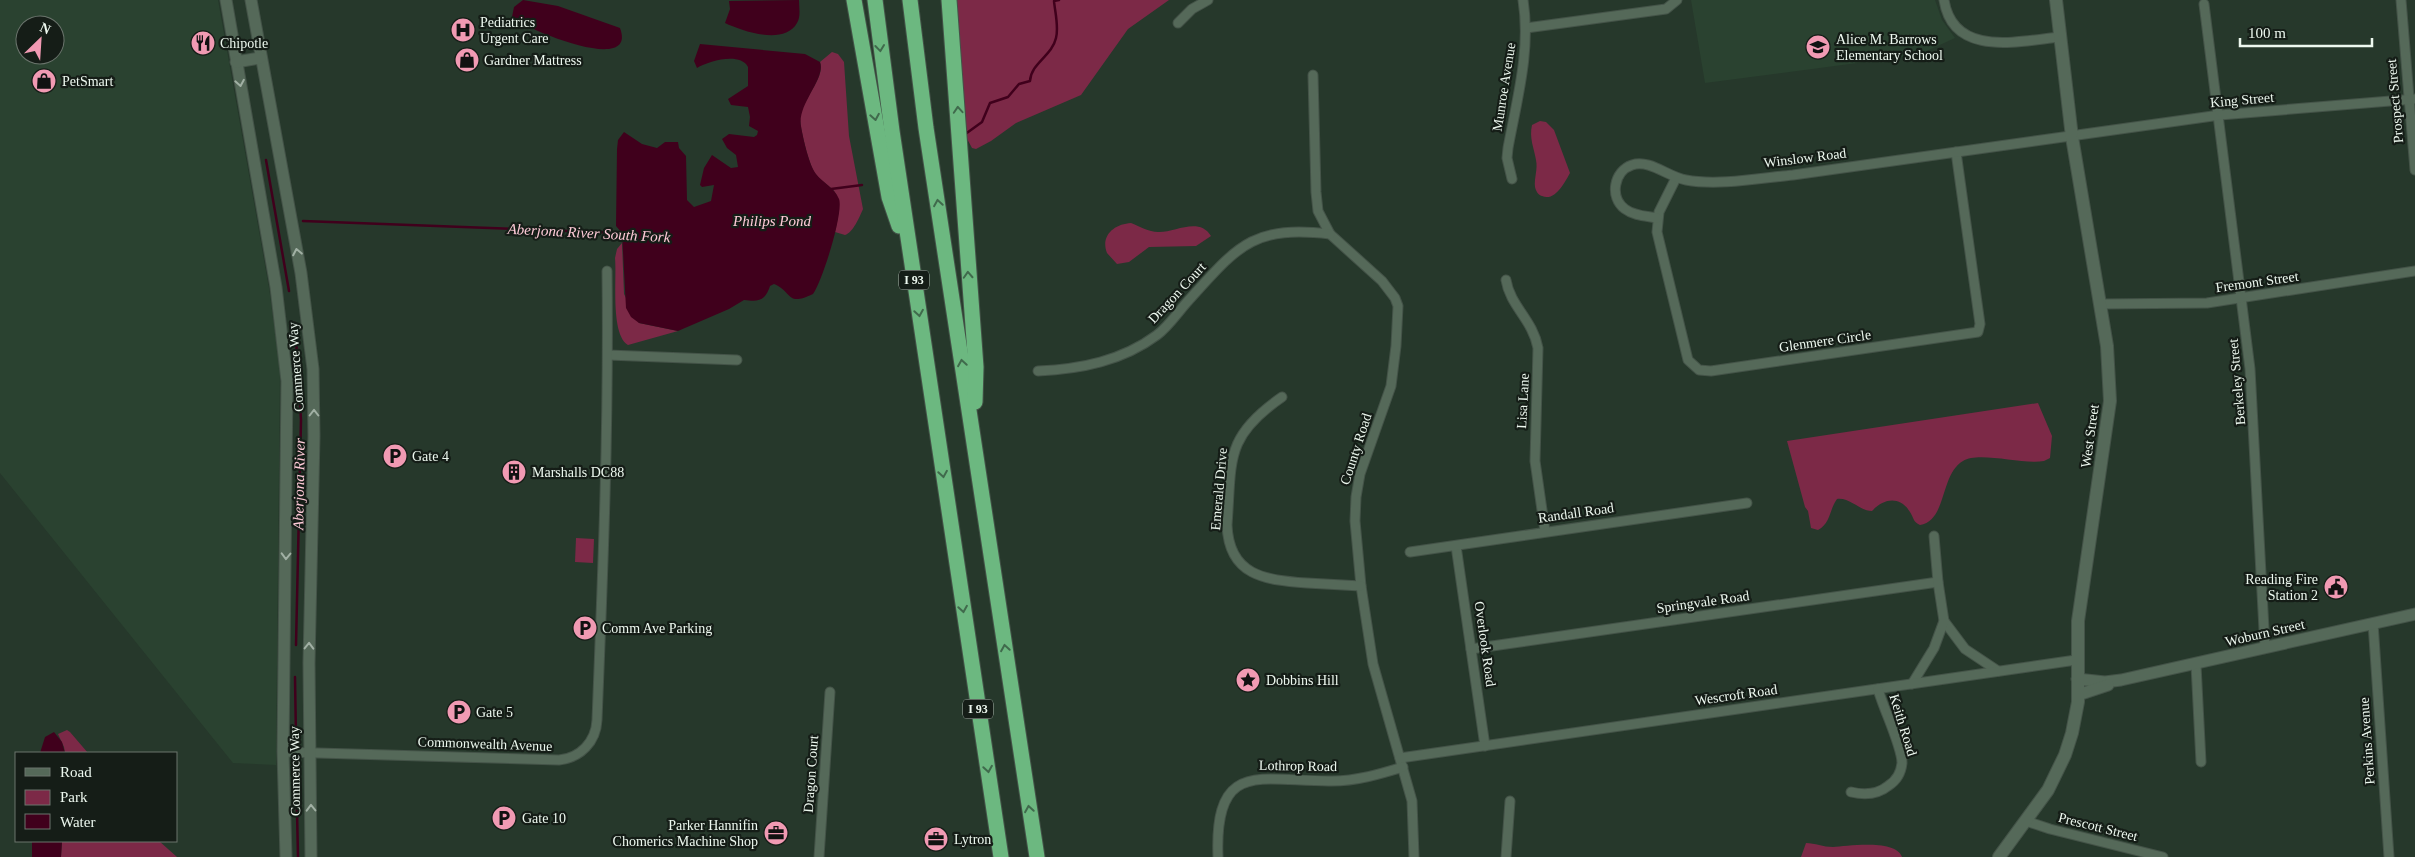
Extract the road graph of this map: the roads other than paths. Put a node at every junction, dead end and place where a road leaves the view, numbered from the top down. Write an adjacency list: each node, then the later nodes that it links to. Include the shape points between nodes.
1 (226, 0): 18 (street, Commerce Way)
2 (251, 0): 17 (street, Commerce Way)
3 (854, 0): 29 (highway, one-way to 29, via 889,197)
4 (875, 0): 29 (highway, I 93, one-way to 29)
5 (910, 0): 39 (highway, I 93, one-way to 5)
6 (949, 0): 39 (highway, one-way to 6, via 976,366)
7 (1208, 0): 14 (street, via 1192,9)
8 (1523, 0): 15 (street, Munroe Avenue)
9 (1944, 0): 16 (street, via 1956,26 1979,41 2000,43)
10 (2056, 0): 16 (main road, West Street)
11 (2401, 0): 20 (street, Prospect Street)
12 (1677, 1): 15 (street, via 1666,8)
13 (2204, 4): 21 (street, Berkeley Street)
14 (1178, 23)
15 (1526, 28): 26 (street, Munroe Avenue, via 1522,74 1507,158)
16 (2060, 37): 22 (main road, West Street)
17 (260, 58): 18 (street); 63 (street, Commerce Way, one-way to 17, via 313,369 301,274)
18 (236, 62): 62 (street, Commerce Way, one-way to 62, via 276,287 287,381)
19 (1313, 75): 28 (street, County Road, via 1316,201)
20 (2412, 99): 21 (street, King Street); 24 (street, Prospect Street)
21 (2220, 116): 22 (street, King Street); 33 (street, Berkeley Street)
22 (2072, 136): 23 (street, Winslow Road); 34 (main road, West Street)
23 (1956, 152): 25 (street, Winslow Road, via 1770,177 1699,181); 27 (street, Glenmere Circle, via 1980,324 1979,330 1973,334 1711,372 1699,370 1691,364 1687,354 1659,241)
24 (2415, 170)
25 (1676, 178): 27 (street); 27 (street, Winslow Road, via 1652,166 1639,164 1626,168 1617,180 1616,196 1622,206 1631,212)
26 (1512, 179)
27 (1657, 218)
28 (1330, 234): 37 (street, Dragon Court, via 1284,232 1251,241 1223,264 1166,327 1151,339 1096,365); 46 (street, County Road, via 1389,289 1399,315 1391,386 1357,485 1355,521)
29 (912, 267): 72 (highway, I 93, one-way to 72)
30 (607, 271): 35 (street, Commonwealth Avenue)
31 (2415, 271): 33 (street, Fremont Street)
32 (1506, 280): 41 (street, Lisa Lane, via 1509,293 1533,330 1538,348 1535,461)
33 (2242, 298): 34 (street, Fremont Street, via 2192,304); 50 (street, Berkeley Street, via 2253,397)
34 (2101, 304): 52 (main road, West Street, via 2109,361 2110,401 2078,621)
35 (608, 355): 36 (street); 63 (street, Commonwealth Avenue, via 597,720 589,744 576,755 559,760)
36 (737, 360)
37 (1038, 371)
38 (1282, 397): 46 (street, Emerald Drive, via 1254,418 1234,448 1226,525 1230,544 1244,567 1259,576 1278,581)
39 (974, 446): 73 (highway, I 93, one-way to 39)
40 (1747, 502): 41 (street, Randall Road)
41 (1545, 531): 43 (street, Randall Road)
42 (1934, 536): 45 (street)
43 (1456, 546): 44 (street, Randall Road); 51 (street, Overlook Road)
44 (1410, 552)
45 (1938, 582): 48 (street); 51 (street, Springvale Road)
46 (1361, 586): 64 (street, County Road, via 1373,664)
47 (2415, 614): 49 (street, Woburn Street)
48 (1944, 622): 54 (street, via 1965,649); 57 (street, via 1934,648)
49 (2373, 623): 50 (street, Woburn Street); 79 (street, Perkins Avenue)
50 (2265, 648): 53 (street, Woburn Street)
51 (1472, 649): 61 (street, Overlook Road)
52 (2076, 660): 54 (street, Wescroft Road); 55 (main road, West Street)
53 (2196, 665): 56 (street, Woburn Street); 65 (street)
54 (1998, 671): 57 (street, Wescroft Road)
55 (2077, 679): 56 (street, Woburn Street); 60 (main road, West Street)
56 (2121, 680): 60 (street, Woburn Street)
57 (1912, 684): 58 (street, Wescroft Road)
58 (1878, 689): 61 (street, Wescroft Road); 66 (street, Keith Road, via 1901,754 1902,766 1897,778 1886,788 1872,793)
59 (830, 692): 71 (street, Dragon Court)
60 (2078, 695): 68 (main road, West Street, via 2075,723 2065,755 2048,790)
61 (1485, 746): 64 (street, Wescroft Road)
62 (284, 752): 63 (street, Commonwealth Avenue); 69 (street, Commerce Way)
63 (310, 752): 70 (street, Commerce Way, one-way to 63)
64 (1402, 762): 74 (street, Lothrop Road, via 1347,781 1265,777 1244,782 1230,795 1221,813); 75 (street, County Road, via 1414,816)
65 (2201, 762)
66 (1851, 792)
67 (1510, 801): 76 (street)
68 (2026, 821): 77 (main road, West Street); 78 (street, Prescott Street)
69 (286, 857)
70 (311, 857)
71 (819, 857)
72 (1001, 857)
73 (1037, 857)
74 (1218, 857)
75 (1414, 857)
76 (1506, 857)
77 (1999, 857)
78 (2163, 857)
79 (2389, 857)

